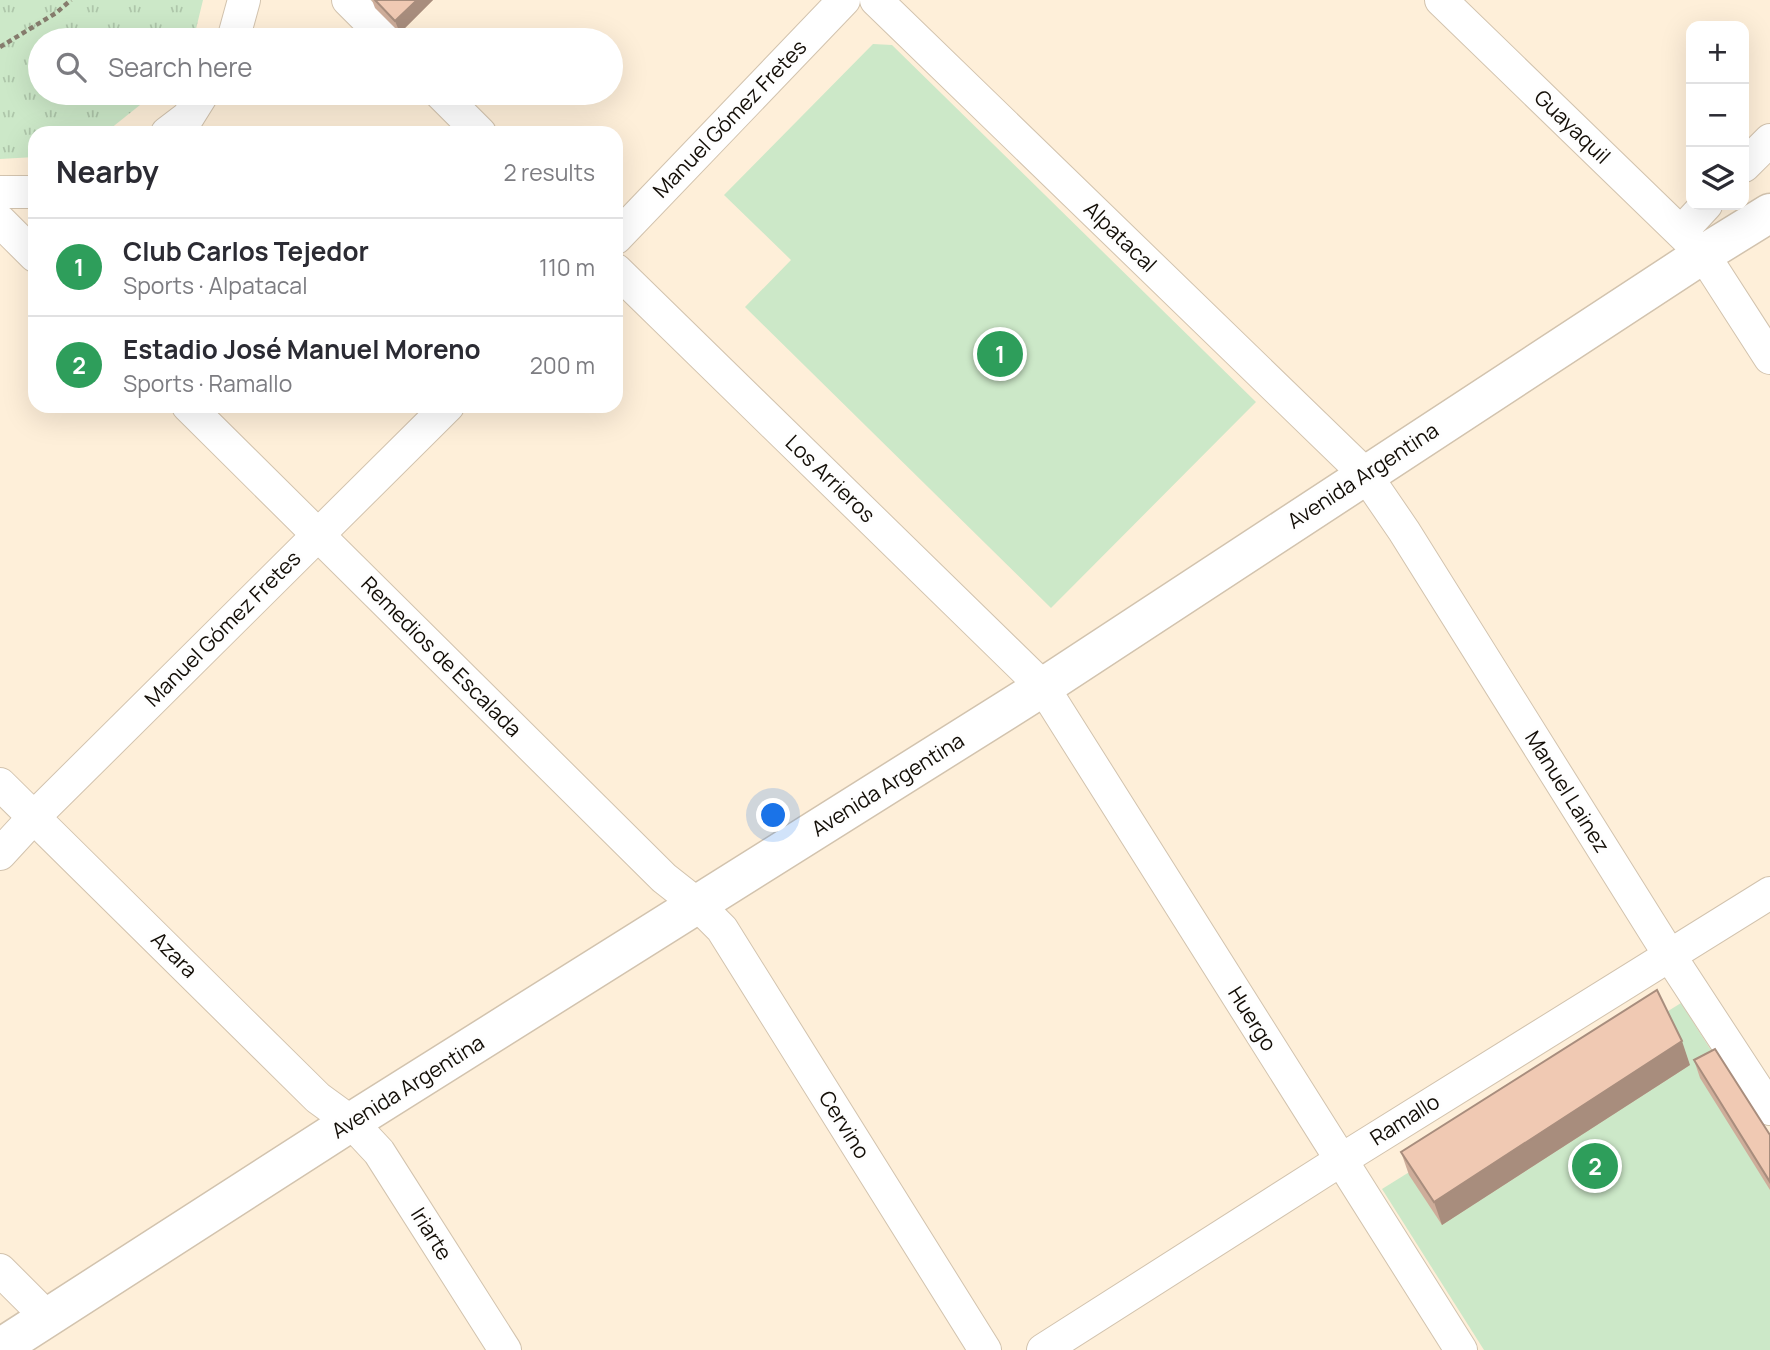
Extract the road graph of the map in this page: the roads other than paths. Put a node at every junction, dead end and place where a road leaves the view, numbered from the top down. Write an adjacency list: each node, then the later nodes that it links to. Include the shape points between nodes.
1 (244, 0): 6 (street)
2 (348, 0): 7 (street)
3 (844, 0): 19 (street, Manuel Gómez Fretes)
4 (876, 0): 26 (street, Alpatacal)
5 (1441, 0): 20 (street, Guayaquil)
6 (236, 28)
7 (376, 28)
8 (196, 105): 10 (street)
9 (452, 105): 11 (street)
10 (176, 126)
11 (473, 126)
12 (1770, 140): 13 (street)
13 (1749, 161)
14 (0, 192): 15 (street)
15 (28, 192)
16 (1704, 210): 20 (street)
17 (1770, 213): 20 (street, Avenida Argentina)
18 (0, 221): 21 (street)
19 (623, 231)
20 (1692, 243): 23 (street, Guayaquil); 26 (street, Avenida Argentina)
21 (28, 249)
22 (623, 277): 28 (street, Los Arrieros)
23 (1770, 358)
24 (195, 413): 27 (street, Remedios de Escalada)
25 (441, 413): 27 (street, Manuel Gómez Fretes)
26 (1365, 474): 28 (street, Avenida Argentina); 34 (street, Manuel Lainez)
27 (318, 535): 30 (street, Manuel Gómez Fretes); 33 (street, Remedios de Escalada, via 664,878)
28 (1043, 687): 33 (street, Avenida Argentina); 37 (street, Huergo)
29 (0, 784): 30 (street, Azara)
30 (34, 817): 31 (street, Manuel Gómez Fretes); 36 (street, Azara, via 318,1098)
31 (0, 853)
32 (1770, 893): 34 (street, Ramallo)
33 (697, 904): 36 (street, Avenida Argentina); 42 (street, Cervino, via 722,929)
34 (1670, 956): 35 (street, Manuel Lainez); 37 (street, Ramallo)
35 (1770, 1109)
36 (351, 1122): 39 (street, Avenida Argentina); 41 (street, Iriarte, via 379,1152)
37 (1341, 1160): 43 (street, Ramallo); 44 (street, Huergo)
38 (0, 1270): 39 (street)
39 (47, 1317): 40 (street, Avenida Argentina)
40 (0, 1348)
41 (505, 1350)
42 (985, 1350)
43 (1042, 1350)
44 (1461, 1350)

